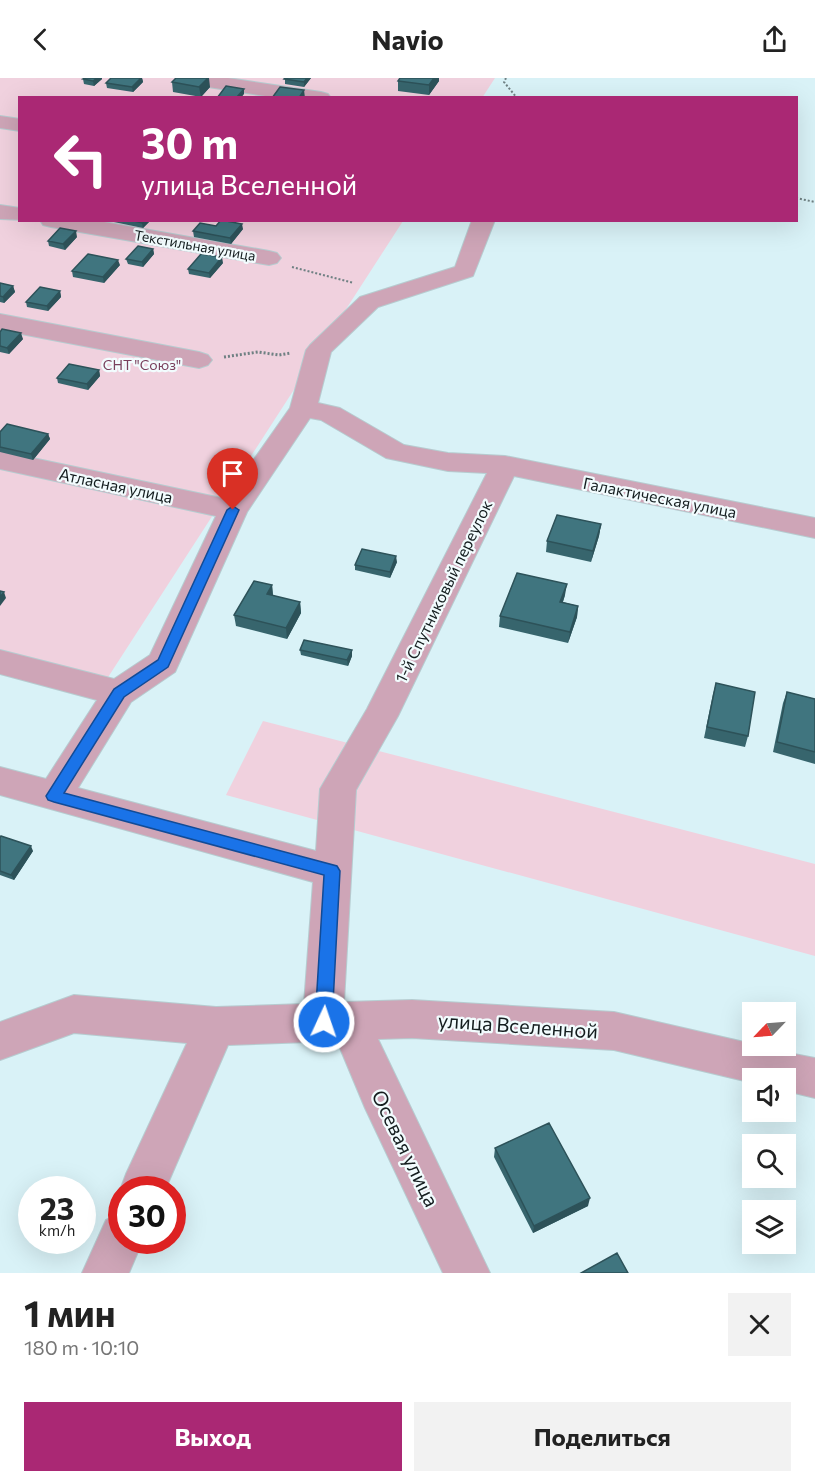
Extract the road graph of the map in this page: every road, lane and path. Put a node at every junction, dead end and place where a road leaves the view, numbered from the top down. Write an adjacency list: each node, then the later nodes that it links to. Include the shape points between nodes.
1 (189, 78): 3 (street)
2 (506, 78): 4 (path, via 504,82)
3 (308, 96)
4 (515, 96)
5 (0, 122): 6 (street)
6 (18, 125)
7 (798, 198): 8 (path)
8 (815, 202)
9 (0, 212): 10 (street)
10 (18, 215)
11 (62, 222): 13 (street, Текстильная улица)
12 (483, 222): 14 (street, via 465,271)
13 (269, 258): 14 (path, via 303,271)
14 (399, 292): 16 (street, via 369,302)
15 (0, 322): 17 (street)
16 (319, 350): 17 (path, via 279,355 258,352); 18 (street)
17 (199, 360)
18 (303, 408): 20 (street, Галактическая улица, via 330,414 396,452 448,462); 21 (street)
19 (0, 460): 21 (street, Атласная улица)
20 (505, 465): 22 (street, Галактическая улица); 27 (street, 1-й Спутниковый переулок, via 381,716 338,789)
21 (233, 510): 24 (street, via 163,663)
22 (815, 528)
23 (0, 662): 24 (street)
24 (119, 693): 26 (street)
25 (0, 781): 26 (street)
26 (54, 796): 27 (street)
27 (332, 871): 28 (street, 1-й Спутниковый переулок)
28 (336, 1021): 29 (street, улица Вселенной); 31 (street, улица Вселенной, via 412,1019 614,1031); 35 (street, Осевая улица, via 380,1093)
29 (216, 1026): 30 (street, улица Вселенной, via 74,1014); 32 (street)
30 (0, 1041)
31 (815, 1078)
32 (148, 1176)
33 (114, 1254): 34 (street)
34 (105, 1273)
35 (467, 1273)

